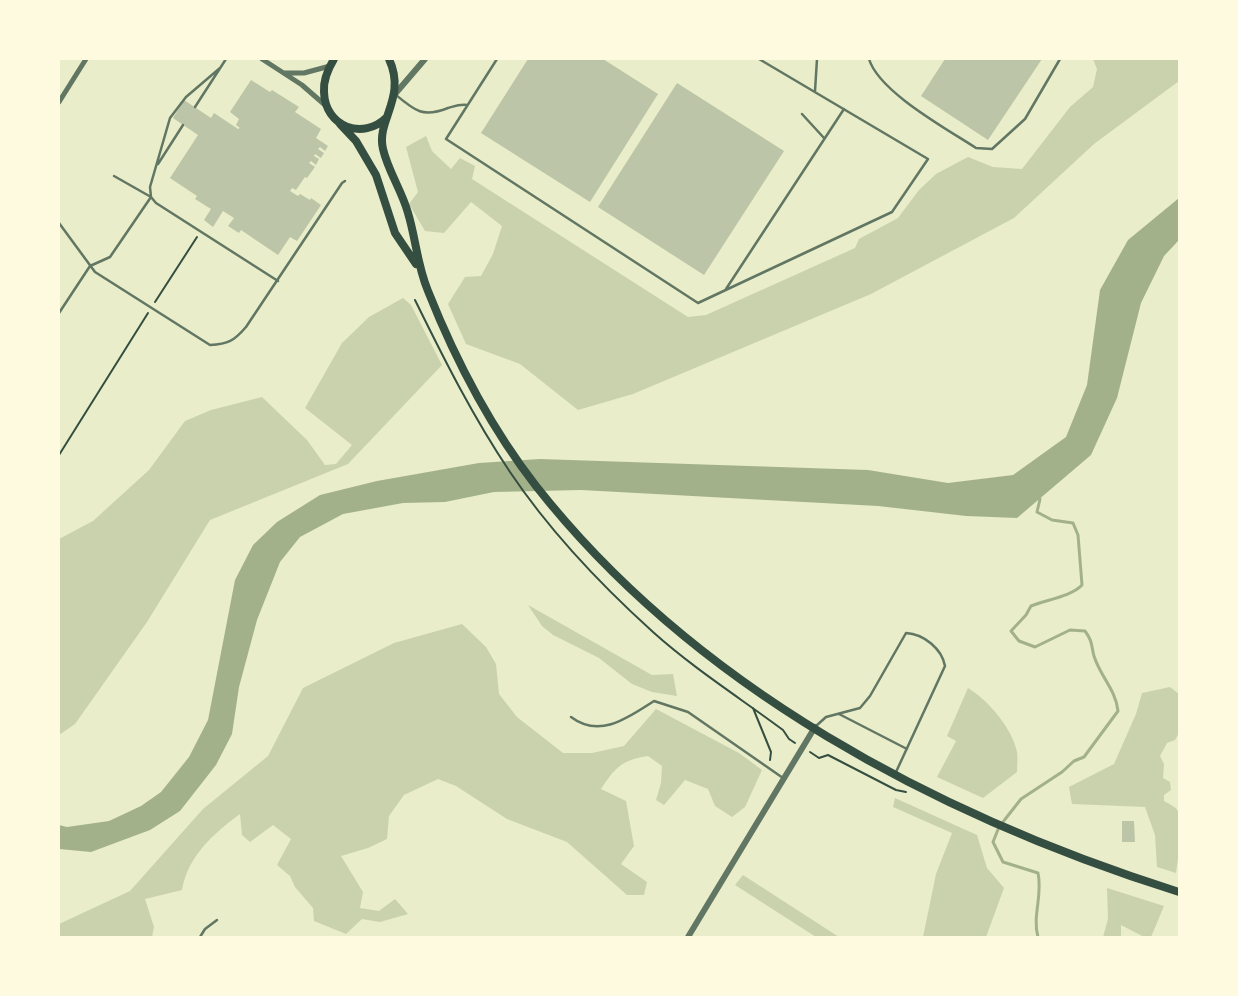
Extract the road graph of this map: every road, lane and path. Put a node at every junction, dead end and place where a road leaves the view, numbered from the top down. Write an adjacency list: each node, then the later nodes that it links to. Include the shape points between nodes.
1 (86, 59): 18 (street)
2 (226, 59): 14 (lane)
3 (262, 59): 15 (street)
4 (334, 59): 13 (main road)
5 (389, 59): 17 (main road, via 394,72)
6 (425, 59): 17 (street)
7 (497, 59): 19 (lane)
8 (760, 59): 16 (lane)
9 (817, 59): 16 (lane)
10 (869, 59): 12 (lane, via 872,68 896,94 976,148 992,149 1025,119)
11 (1064, 59): 12 (lane)
12 (1060, 60)
13 (330, 66): 15 (street, via 304,73); 22 (main road, via 324,91)
14 (220, 68): 20 (lane); 28 (lane, via 186,96 170,118)
15 (284, 73): 22 (street)
16 (815, 91): 21 (lane)
17 (395, 94): 19 (lane, via 424,114); 24 (main road)
18 (59, 102)
19 (468, 105): 37 (lane, via 446,139 698,303)
20 (195, 107)
21 (844, 108): 27 (lane); 37 (lane, via 928,159 892,212)
22 (329, 109): 25 (main road)
23 (802, 114): 27 (lane)
24 (389, 115): 25 (main road, via 380,124 366,129 355,130); 35 (main road, via 383,134 383,148 408,212)
25 (340, 124): 35 (main road, via 369,161 379,181 395,233)
26 (183, 125): 28 (lane)
27 (824, 138): 37 (lane)
28 (156, 167): 31 (lane, via 150,187)
29 (114, 176): 31 (lane)
30 (345, 181): 36 (lane)
31 (151, 197): 33 (lane); 34 (lane, via 110,257)
32 (59, 223): 34 (lane)
33 (201, 231): 36 (lane); 38 (path)
34 (90, 266): 38 (lane); 39 (lane)
35 (418, 266): 45 (main road, via 468,379 534,483 570,527 657,613 765,697)
36 (278, 281): 38 (lane, via 246,327 235,340 225,344 210,345)
37 (725, 290)
38 (152, 308): 40 (path)
39 (59, 313)
40 (59, 455)
41 (742, 699): 42 (path)
42 (752, 706): 46 (path, via 783,730 789,739); 48 (path, via 771,752)
43 (839, 714): 45 (lane, via 826,717); 47 (lane); 47 (lane, via 860,708 906,633 913,633 943,655 945,666)
44 (571, 717): 48 (lane, via 597,728 617,723 654,701 688,712)
45 (815, 728): 46 (street); 49 (main road)
46 (803, 747): 50 (street); 51 (path, via 819,758 828,755 896,790)
47 (907, 748): 49 (lane)
48 (768, 767): 50 (lane)
49 (895, 774): 52 (main road, via 1076,856)
50 (784, 779): 55 (street)
51 (913, 794)
52 (1179, 892)
53 (217, 920): 54 (lane)
54 (200, 937)
55 (688, 937)

